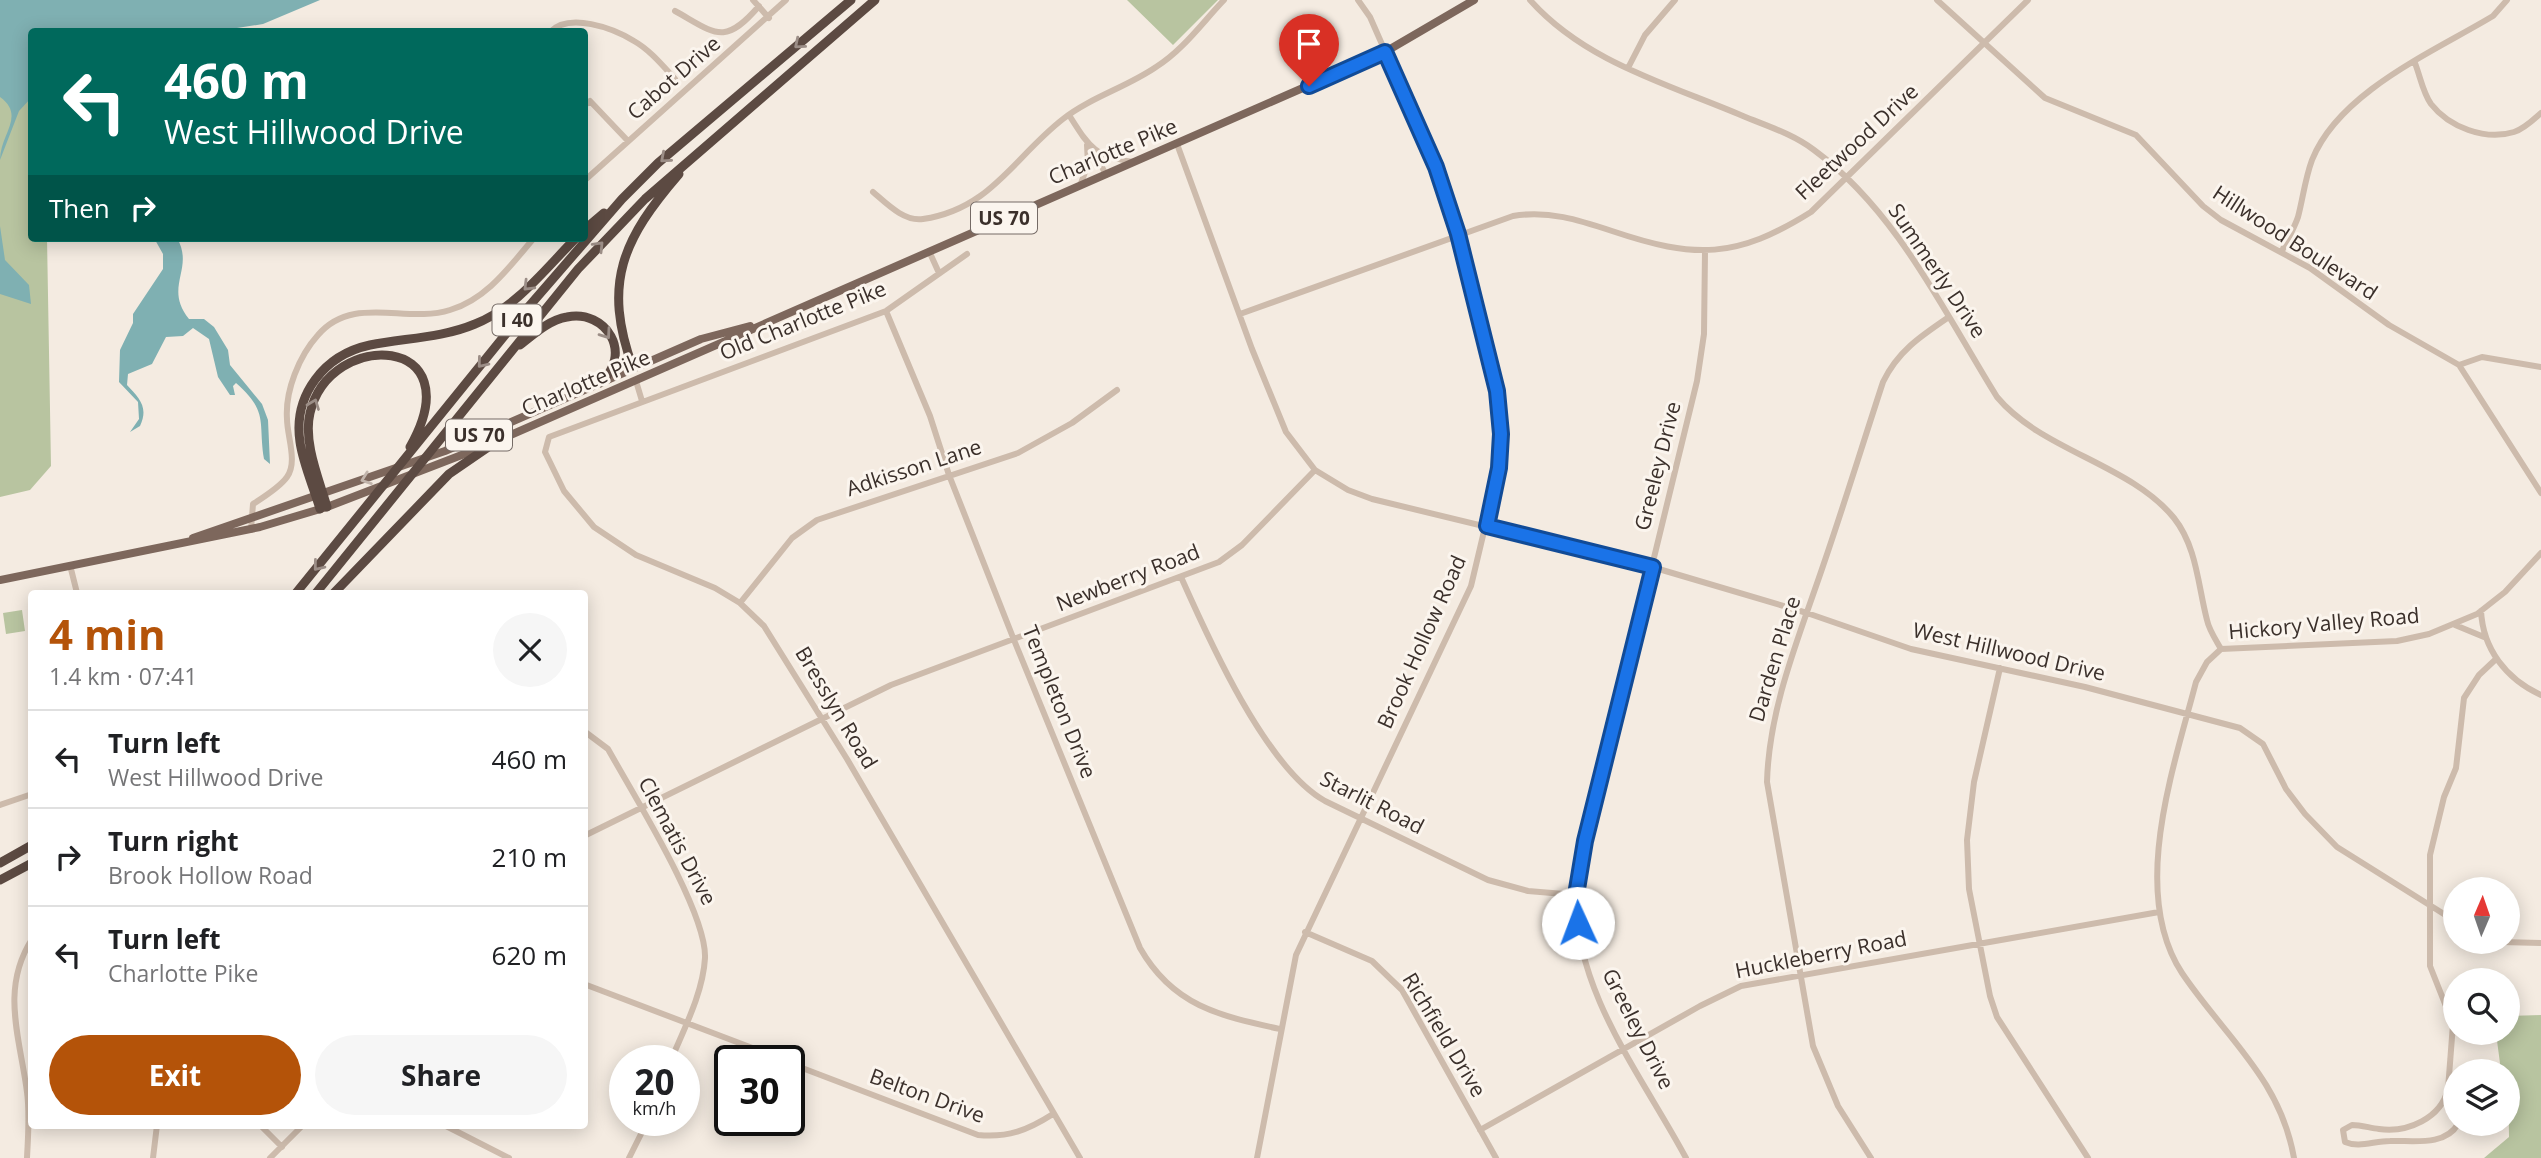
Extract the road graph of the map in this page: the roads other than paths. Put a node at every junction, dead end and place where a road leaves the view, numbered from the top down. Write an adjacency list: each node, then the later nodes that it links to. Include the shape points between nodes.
1 (753, 0): 13 (street)
2 (786, 0): 15 (street, Cabot Drive)
3 (850, 0): 36 (highway, I 40, one-way to 36)
4 (875, 0): 28 (highway, I 40)
5 (1224, 0): 24 (street, via 1157,67)
6 (1358, 0): 18 (street, Brook Hollow Road)
7 (1474, 0): 18 (main road, Charlotte Pike / US 70)
8 (1530, 0): 20 (street, Summerly Drive, via 1553,25 1594,53)
9 (1675, 0): 20 (street, via 1645,36)
10 (1937, 0): 17 (street, Hillwood Boulevard)
11 (2028, 0): 17 (street, Fleetwood Drive)
12 (2507, 0): 19 (street, via 2493,16)
13 (759, 6): 14 (street, via 726,33 718,34); 15 (street)
14 (675, 11)
15 (769, 18): 25 (street, Cabot Drive)
16 (554, 28): 21 (street, via 570,21 612,30 635,41)
17 (1984, 45): 33 (street, Fleetwood Drive); 44 (street, Hillwood Boulevard, via 2045,98 2136,135 2208,211)
18 (1385, 52): 26 (main road, Charlotte Pike / US 70); 38 (street, Brook Hollow Road, via 1436,167)
19 (2415, 63): 23 (street, via 2429,102 2447,122 2478,132 2516,132); 44 (street, via 2380,81 2346,109 2324,136)
20 (1628, 68): 33 (street, Summerly Drive, via 1784,132)
21 (675, 79)
22 (588, 103): 25 (street)
23 (2541, 113)
24 (1069, 115): 27 (street); 35 (street, via 1003,179 958,209 916,220)
25 (628, 141): 32 (street, Cabot Drive)
26 (1177, 144): 30 (main road, Charlotte Pike / US 70); 49 (street)
27 (1087, 145): 29 (street); 34 (street, via 1088,164)
28 (702, 148): 52 (highway, I 40, one-way to 28, via 578,269); 55 (highway, via 643,219 621,264 617,289 620,335)
29 (1094, 151): 30 (street); 31 (street)
30 (1135, 163): 31 (main road, Charlotte Pike / US 70)
31 (1106, 175): 34 (main road, Charlotte Pike / US 70)
32 (588, 177)
33 (1846, 178): 45 (street, Fleetwood Drive, via 1811,212 1772,236); 50 (street, Summerly Drive, via 1879,214)
34 (1080, 186): 43 (main road, Charlotte Pike / US 70)
35 (873, 192)
36 (622, 200): 37 (highway); 39 (highway, I 40, one-way to 39)
37 (588, 227)
38 (1458, 234): 45 (street, Fleetwood Drive, via 1513,216 1542,214 1652,244); 49 (street, Fleetwood Drive); 68 (street, Brook Hollow Road, via 1500,411 1499,468)
39 (588, 239)
40 (530, 242): 67 (street, via 484,293 465,305 427,314 368,312 330,323 307,349 288,398 292,463 288,477 253,504)
41 (572, 242): 65 (highway, one-way to 65, via 516,298 476,324 368,345 319,372 299,413 300,443)
42 (585, 242): 61 (highway, I 40, one-way to 61)
43 (929, 251): 47 (street); 51 (main road, Charlotte Pike / US 70)
44 (2282, 251): 53 (street, Hillwood Boulevard, via 2389,326)
45 (1705, 252): 73 (street, Greeley Drive, via 1704,334 1698,377)
46 (967, 254): 47 (street, Old Charlotte Pike)
47 (939, 273): 48 (street, Old Charlotte Pike)
48 (886, 311): 59 (street, Old Charlotte Pike); 63 (street, Templeton Drive)
49 (1240, 314): 62 (street, via 1286,432)
50 (1949, 317): 82 (street, Darden Place, via 1910,344 1887,373); 86 (street, Summerly Drive, via 1997,397 2014,416 2164,506 2193,553 2207,624)
51 (759, 324): 55 (main road, Charlotte Pike / US 70, via 701,339); 56 (main road, Charlotte Pike / US 70, via 731,341)
52 (508, 354): 57 (highway, one-way to 57, via 554,320 575,316 593,320 609,333 617,357 612,373); 78 (highway, I 40)
53 (2459, 365): 54 (street, via 2482,357); 64 (street, Hillwood Boulevard)
54 (2541, 367)
55 (633, 368): 56 (main road); 57 (main road, Charlotte Pike / US 70)
56 (636, 381): 59 (street); 60 (main road, Charlotte Pike / US 70)
57 (600, 383): 65 (main road, Charlotte Pike / US 70, one-way to 65, via 445,450)
58 (1117, 390): 63 (street, Adkisson Lane, via 1044,440)
59 (642, 401): 80 (street, Bresslyn Road, via 549,437 545,452 557,478 583,517 616,544)
60 (500, 439): 66 (main road, Charlotte Pike / US 70); 79 (highway, via 449,474)
61 (414, 446): 65 (highway, one-way to 61, via 309,437 310,414 320,388 347,364 382,355 409,360 423,374 428,391 426,412); 77 (highway, one-way to 77)
62 (1315, 470): 68 (street, West Hillwood Drive, via 1371,499); 74 (street, Newberry Road, via 1228,556)
63 (949, 475): 80 (street, Adkisson Lane, via 817,520 792,538); 85 (street, Templeton Drive)
64 (2541, 493)
65 (320, 495): 66 (highway); 67 (main road, Charlotte Pike / US 70)
66 (324, 508): 69 (main road, Charlotte Pike / US 70)
67 (252, 517): 69 (street); 70 (main road, Charlotte Pike / US 70)
68 (1487, 526): 73 (street, West Hillwood Drive); 96 (street, Brook Hollow Road, via 1471,586)
69 (251, 530): 70 (main road, Charlotte Pike / US 70)
70 (184, 542): 72 (main road, Charlotte Pike / US 70)
71 (2541, 553): 81 (street, Hickory Valley Road)
72 (71, 565): 75 (main road, Charlotte Pike / US 70); 76 (street)
73 (1653, 567): 82 (street, West Hillwood Drive); 102 (street, Greeley Drive, via 1585,841)
74 (1181, 577): 85 (street, Newberry Road); 96 (street, Starlit Road, via 1208,638 1284,768 1312,794)
75 (0, 580)
76 (76, 590)
77 (298, 590)
78 (318, 590)
79 (337, 590)
80 (740, 603): 91 (street, Bresslyn Road, via 764,626)
81 (2481, 611): 83 (street, Hickory Valley Road); 84 (street)
82 (1807, 613): 88 (street, West Hillwood Drive, via 1911,649); 111 (street, Darden Place, via 1772,721 1767,782)
83 (2455, 625): 84 (street); 86 (street, Hickory Valley Road, via 2397,640)
84 (2484, 637): 87 (street)
85 (1014, 640): 91 (street, Newberry Road, via 891,685); 114 (street, Templeton Drive, via 1150,966 1200,1008)
86 (2221, 649): 90 (street, Hickory Valley Road, via 2196,682)
87 (2496, 659): 89 (street); 103 (street, via 2464,698 2456,768 2430,855)
88 (2000, 668): 90 (street, West Hillwood Drive); 108 (street, via 1969,811 1969,889)
89 (2541, 695)
90 (2188, 712): 103 (street, West Hillwood Drive, via 2240,728 2263,744 2286,789 2326,837 2357,862); 104 (street, Hickory Valley Road, via 2161,831)
91 (821, 718): 95 (street, Newberry Road); 121 (street, Bresslyn Road)
92 (588, 734): 95 (street, Clematis Drive, via 608,749)
93 (28, 795): 94 (street)
94 (0, 805)
95 (642, 810): 97 (street, Newberry Road); 113 (street, Clematis Drive, via 703,936 703,971)
96 (1360, 818): 102 (street, Starlit Road, via 1488,880 1528,891); 106 (street, Brook Hollow Road)
97 (588, 834)
98 (28, 847): 99 (highway)
99 (0, 863)
100 (28, 865): 101 (highway)
101 (0, 880)
102 (1576, 895): 117 (street, Greeley Drive, via 1587,970)
103 (2430, 906): 105 (street, West Hillwood Drive); 118 (street, via 2430,966 2453,1024)
104 (2159, 912): 108 (street, Huckleberry Road); 143 (street, Hickory Valley Road, via 2180,970 2276,1098)
105 (2443, 913)
106 (1305, 932): 114 (street, Brook Hollow Road); 127 (street, Richfield Drive, via 1372,961 1402,990)
107 (2520, 942): 109 (street)
108 (1980, 943): 111 (street, Huckleberry Road); 142 (street, via 1997,1017)
109 (2541, 943)
110 (28, 947): 132 (street, via 10,996 27,1092)
111 (1799, 974): 117 (street, Huckleberry Road, via 1727,992); 141 (street, Darden Place, via 1813,1046 1824,1075)
112 (588, 986): 113 (street)
113 (686, 1023): 115 (street, Clematis Drive); 116 (street)
114 (1280, 1029): 138 (street, Brook Hollow Road)
115 (677, 1045)
116 (744, 1045)
117 (1623, 1048): 127 (street, Huckleberry Road); 140 (street, Greeley Drive)
118 (2450, 1059)
119 (805, 1069): 121 (street, Belton Drive, via 978,1135 1022,1132)
120 (2443, 1099): 122 (street, via 2437,1111)
121 (1053, 1114): 137 (street, Bresslyn Road)
122 (2415, 1124): 130 (street); 130 (street, via 2380,1130 2352,1125 2343,1130 2342,1137 2358,1145)
123 (157, 1129): 133 (street)
124 (264, 1129): 131 (street)
125 (299, 1129): 131 (street)
126 (452, 1129): 135 (street)
127 (1480, 1130): 139 (street, Richfield Drive)
128 (2443, 1134): 130 (street)
129 (640, 1136): 136 (street)
130 (2419, 1142)
131 (282, 1147): 134 (street)
132 (27, 1158)
133 (153, 1158)
134 (270, 1158)
135 (509, 1158)
136 (629, 1158)
137 (1080, 1158)
138 (1257, 1158)
139 (1496, 1158)
140 (1686, 1158)
141 (1871, 1158)
142 (2088, 1158)
143 (2294, 1158)

